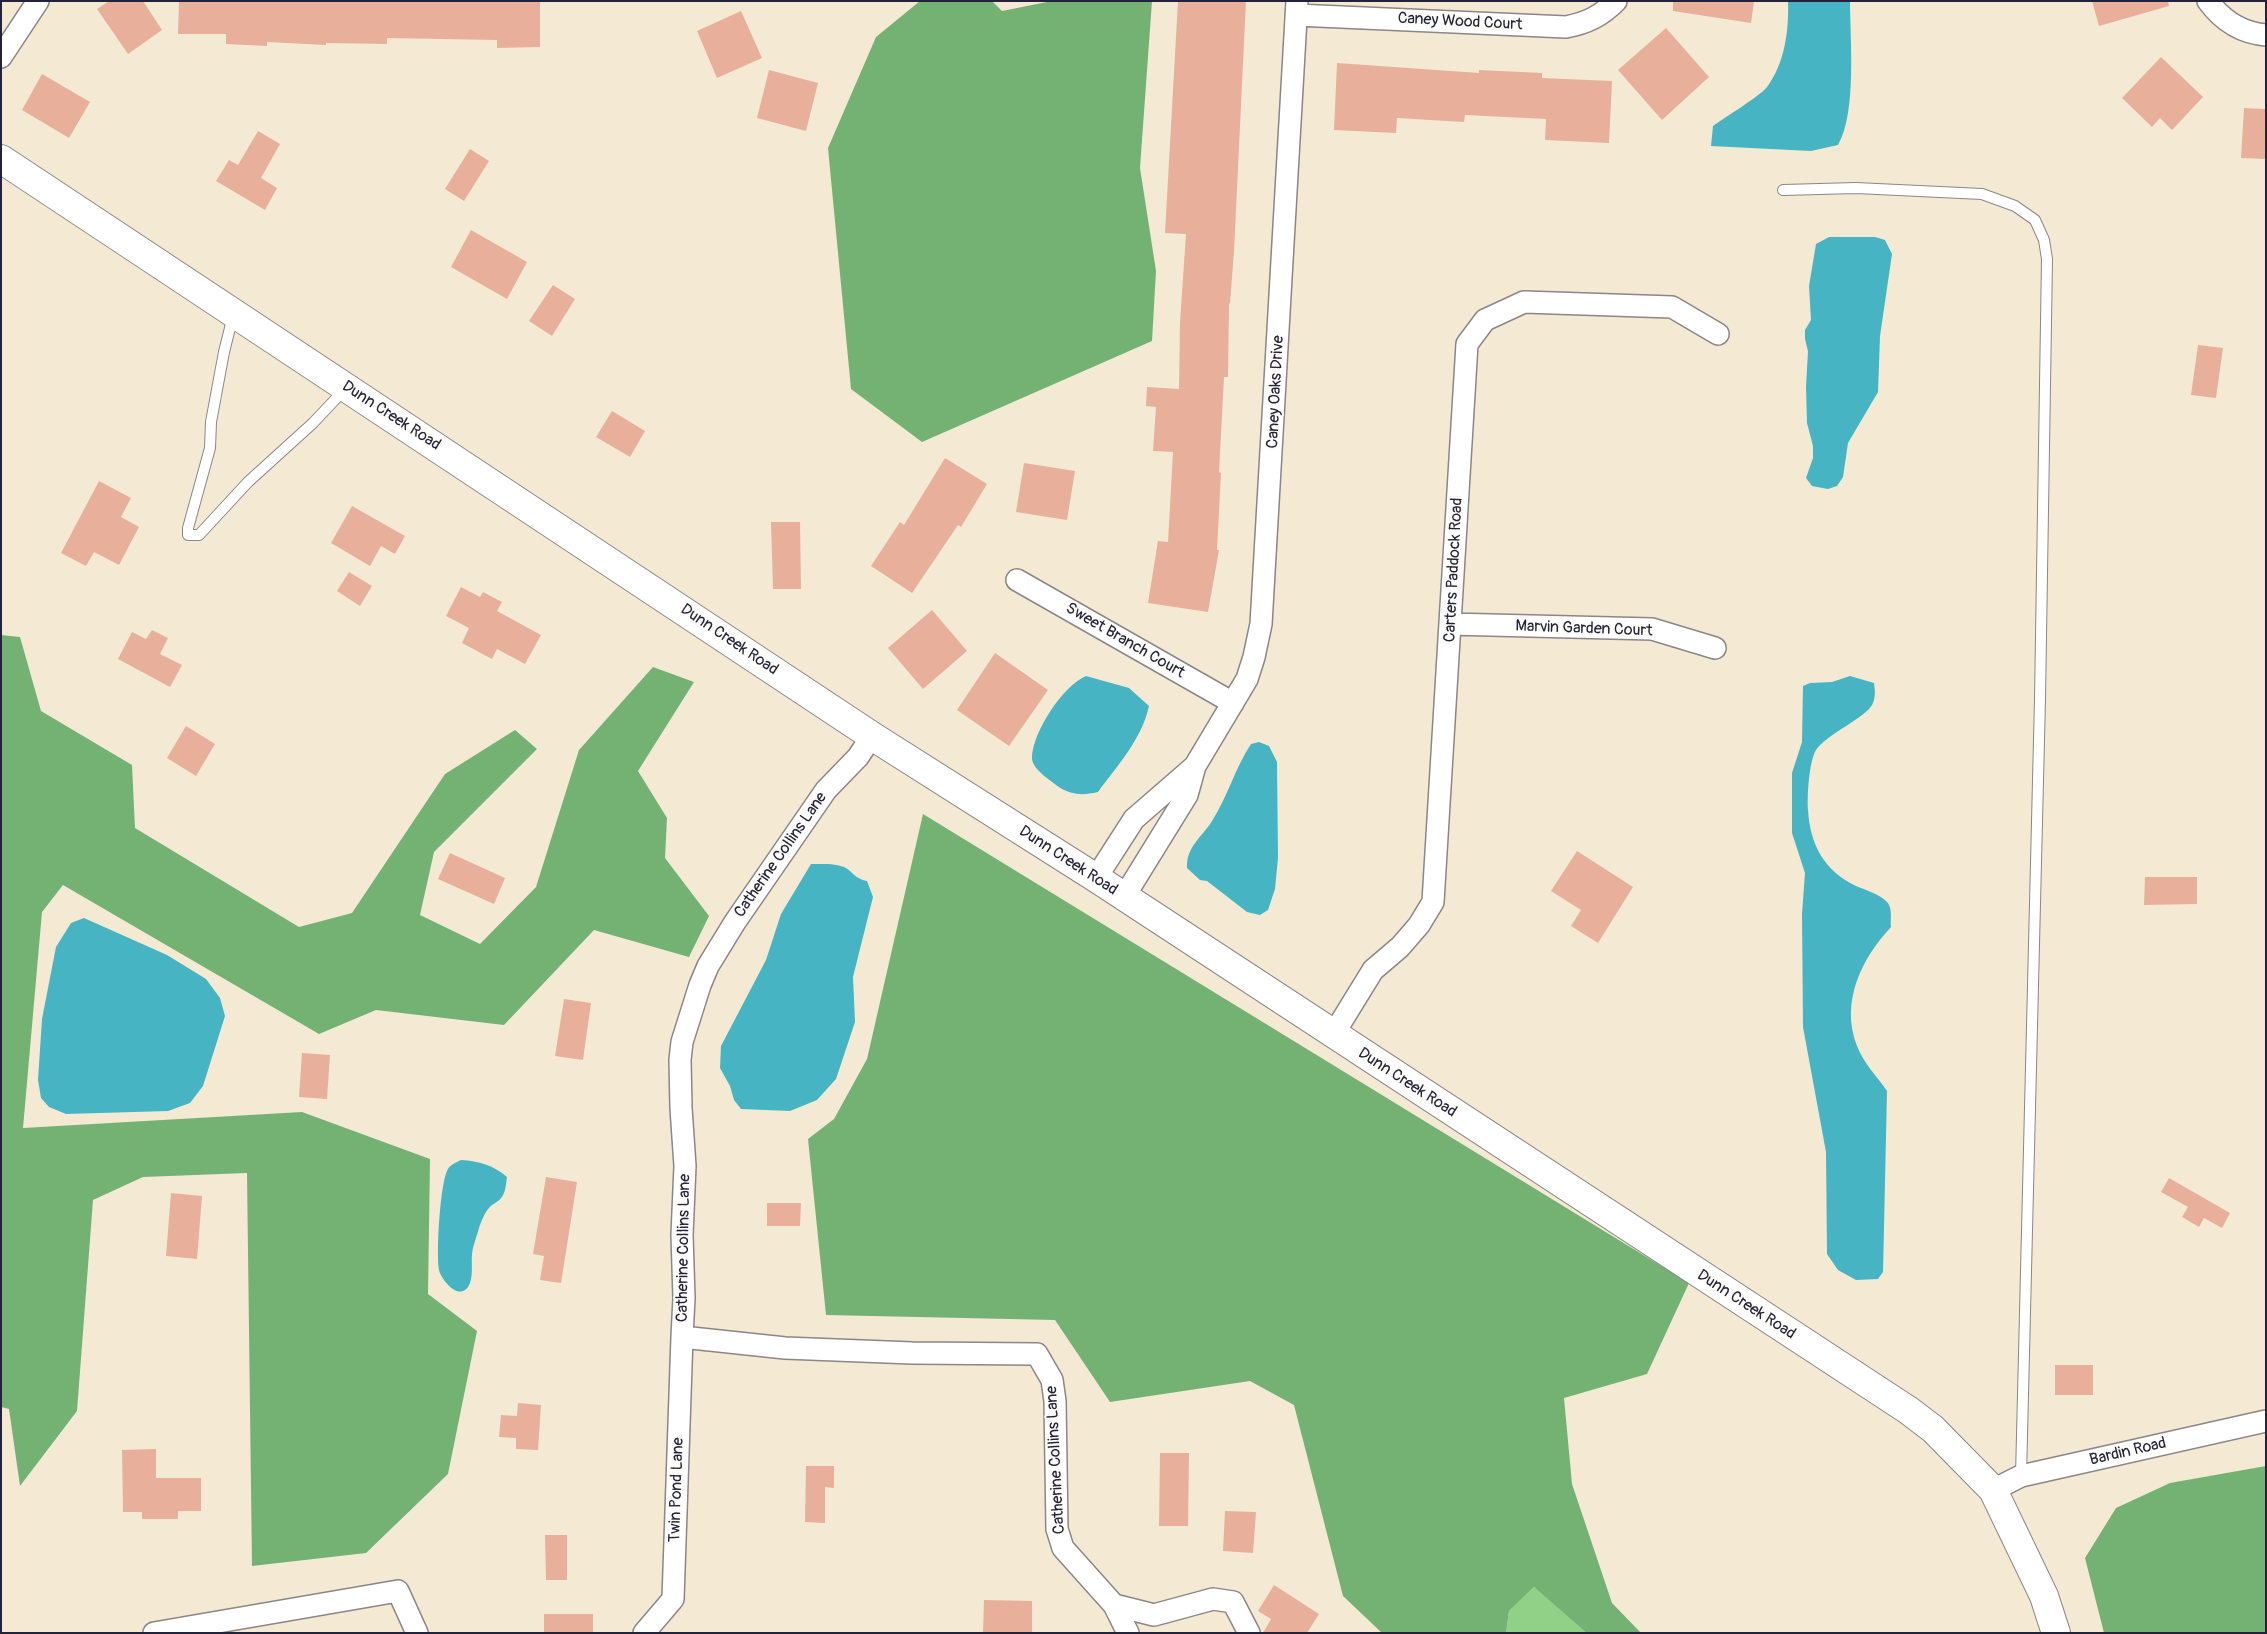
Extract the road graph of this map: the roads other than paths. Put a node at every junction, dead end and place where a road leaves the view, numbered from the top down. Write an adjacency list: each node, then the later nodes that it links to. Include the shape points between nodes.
1 (38, 1): 6 (street)
2 (1616, 1): 3 (street, Caney Wood Court, via 1604,14 1585,24 1566,27)
3 (1297, 8): 15 (street, Caney Oaks Drive, via 1262,624 1247,679)
4 (2213, 8): 5 (street, via 2235,27)
5 (2266, 35)
6 (1, 57)
7 (1, 159): 9 (street, Dunn Creek Road)
8 (1783, 190): 23 (lane, via 1856,188 1982,194 2015,206 2035,220 2044,240 2047,259 2040,699)
9 (234, 312): 11 (street, Dunn Creek Road); 11 (lane, via 211,422 210,448 188,535 199,535 248,482)
10 (1718, 334): 13 (street, Carters Paddock Road, via 1672,307 1524,302 1485,320 1467,344)
11 (348, 387): 16 (street, Dunn Creek Road)
12 (1017, 580): 15 (street, Sweet Branch Court)
13 (1450, 624): 14 (street, Marvin Garden Court, via 1652,629); 20 (street, Carters Paddock Road, via 1433,902 1400,947 1374,970)
14 (1715, 648)
15 (1232, 703): 17 (street, Caney Oaks Drive)
16 (872, 736): 18 (street, Dunn Creek Road); 21 (street, Catherine Collins Lane, via 858,757 826,790 735,922 708,966 697,994 682,1042 680,1060 685,1166)
17 (1195, 766): 18 (street, Caney Oaks Drive, via 1134,819); 19 (street, Caney Oaks Drive, via 1187,795)
18 (1096, 878): 19 (street, Dunn Creek Road)
19 (1124, 897): 20 (street, Dunn Creek Road)
20 (1333, 1035): 24 (street, Dunn Creek Road, via 1908,1410)
21 (682, 1337): 25 (street, Catherine Collins Lane, via 794,1349 912,1354 1037,1354 1052,1380 1055,1401 1057,1529 1063,1548); 28 (street, Twin Pond Lane, via 674,1599)
22 (2266, 1421): 23 (street, Bardin Road)
23 (2021, 1476): 24 (street, Bardin Road)
24 (1994, 1490): 31 (street, Dunn Creek Road, via 2044,1596)
25 (1114, 1605): 29 (street, Catherine Collins Lane); 30 (street, via 1154,1615 1213,1598 1233,1602)
26 (154, 1633): 27 (street, via 398,1592)
27 (417, 1633)
28 (644, 1633)
29 (1128, 1633)
30 (1249, 1633)
31 (2056, 1633)

